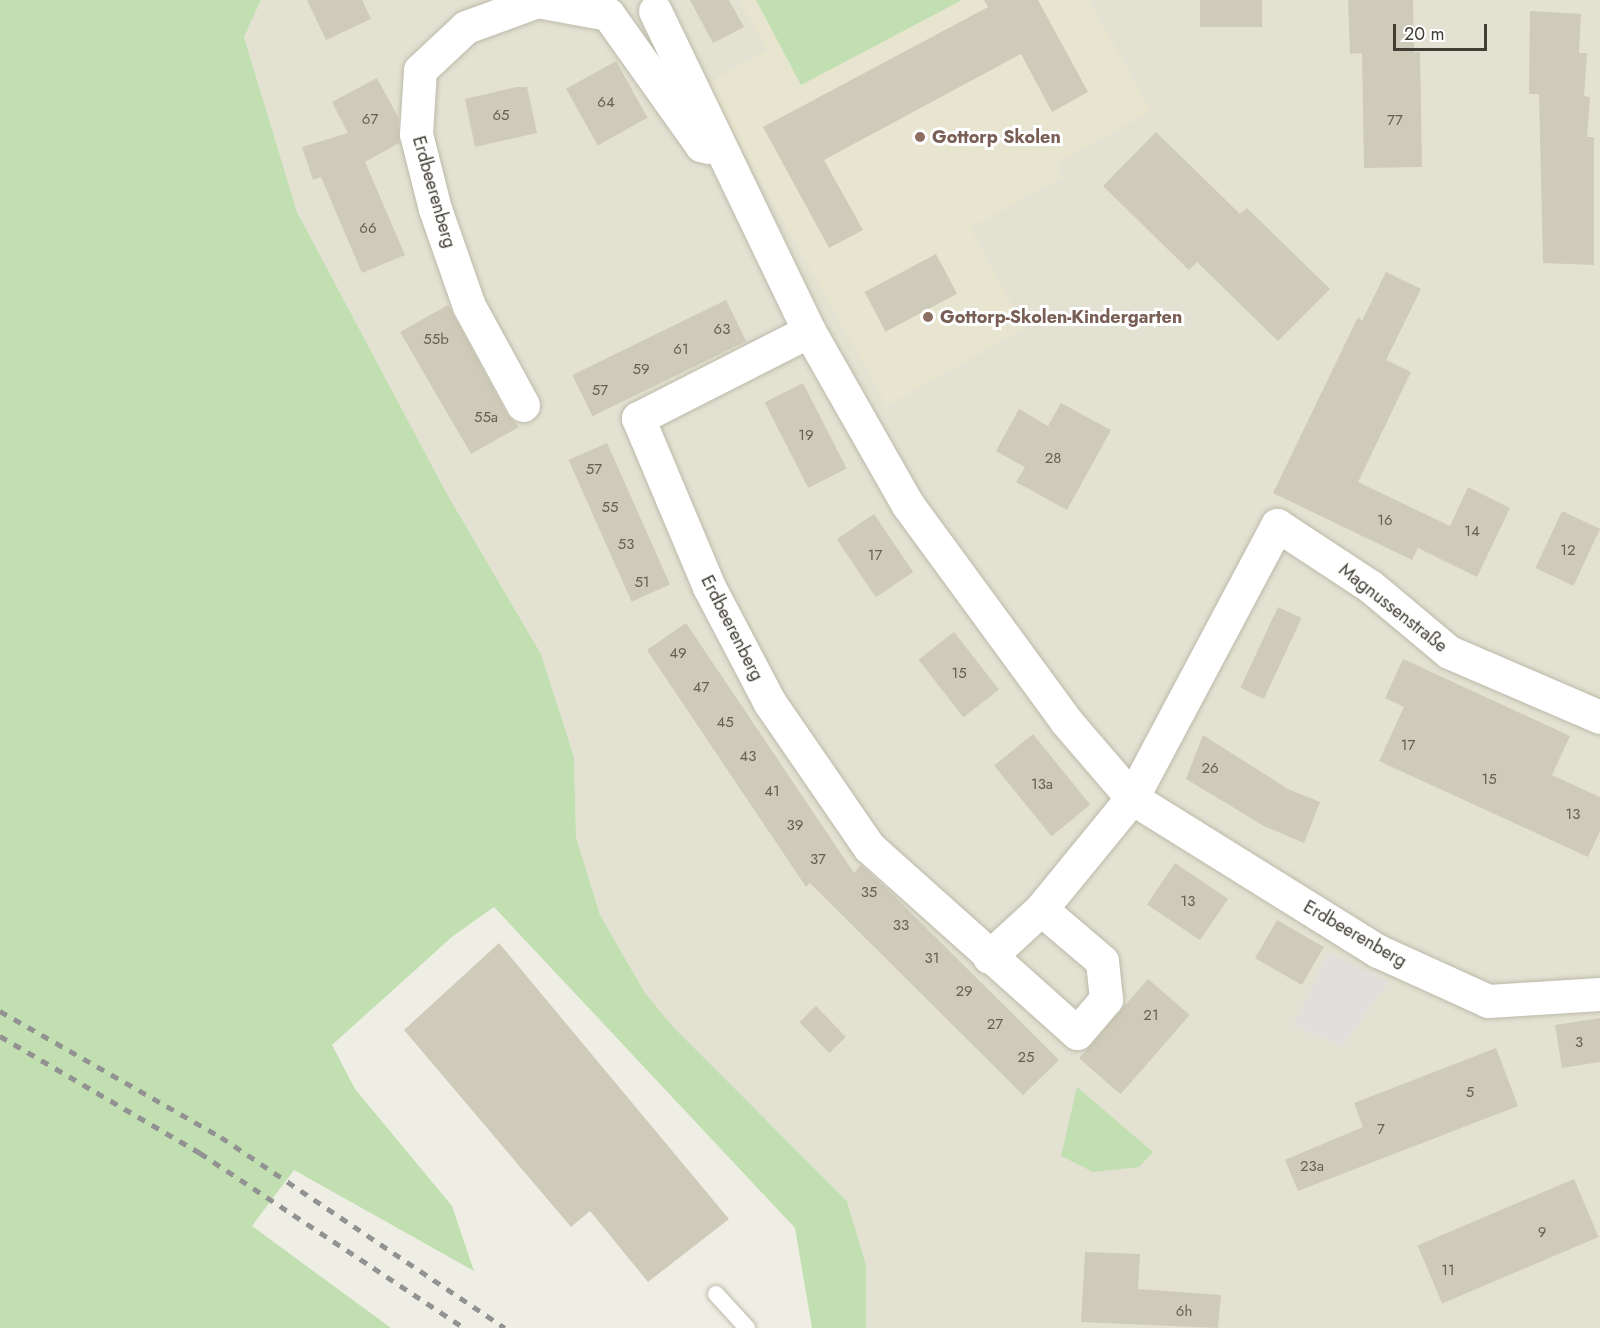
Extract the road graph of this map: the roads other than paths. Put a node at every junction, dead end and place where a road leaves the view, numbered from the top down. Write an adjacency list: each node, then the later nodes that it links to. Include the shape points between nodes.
1 (655, 11): 2 (street, Erdbeerenberg)
2 (723, 153): 3 (street, Erdbeerenberg); 4 (street, Erdbeerenberg, via 700,145 608,14 537,1 466,27 420,70 416,134 435,209 469,306)
3 (809, 331): 6 (street, Erdbeerenberg, via 908,506 1066,721); 8 (street, Erdbeerenberg, via 638,418 709,587 770,703 869,847)
4 (523, 405)
5 (1600, 717): 6 (street, Magnussenstraße, via 1449,652 1370,586 1277,525)
6 (1132, 798): 7 (street); 9 (street, Erdbeerenberg, via 1378,951 1488,1002)
7 (1041, 909): 8 (street); 8 (street, Erdbeerenberg, via 1102,961 1106,999 1077,1033)
8 (989, 957)
9 (1600, 994)
10 (716, 1294): 11 (lane)
11 (747, 1328)

